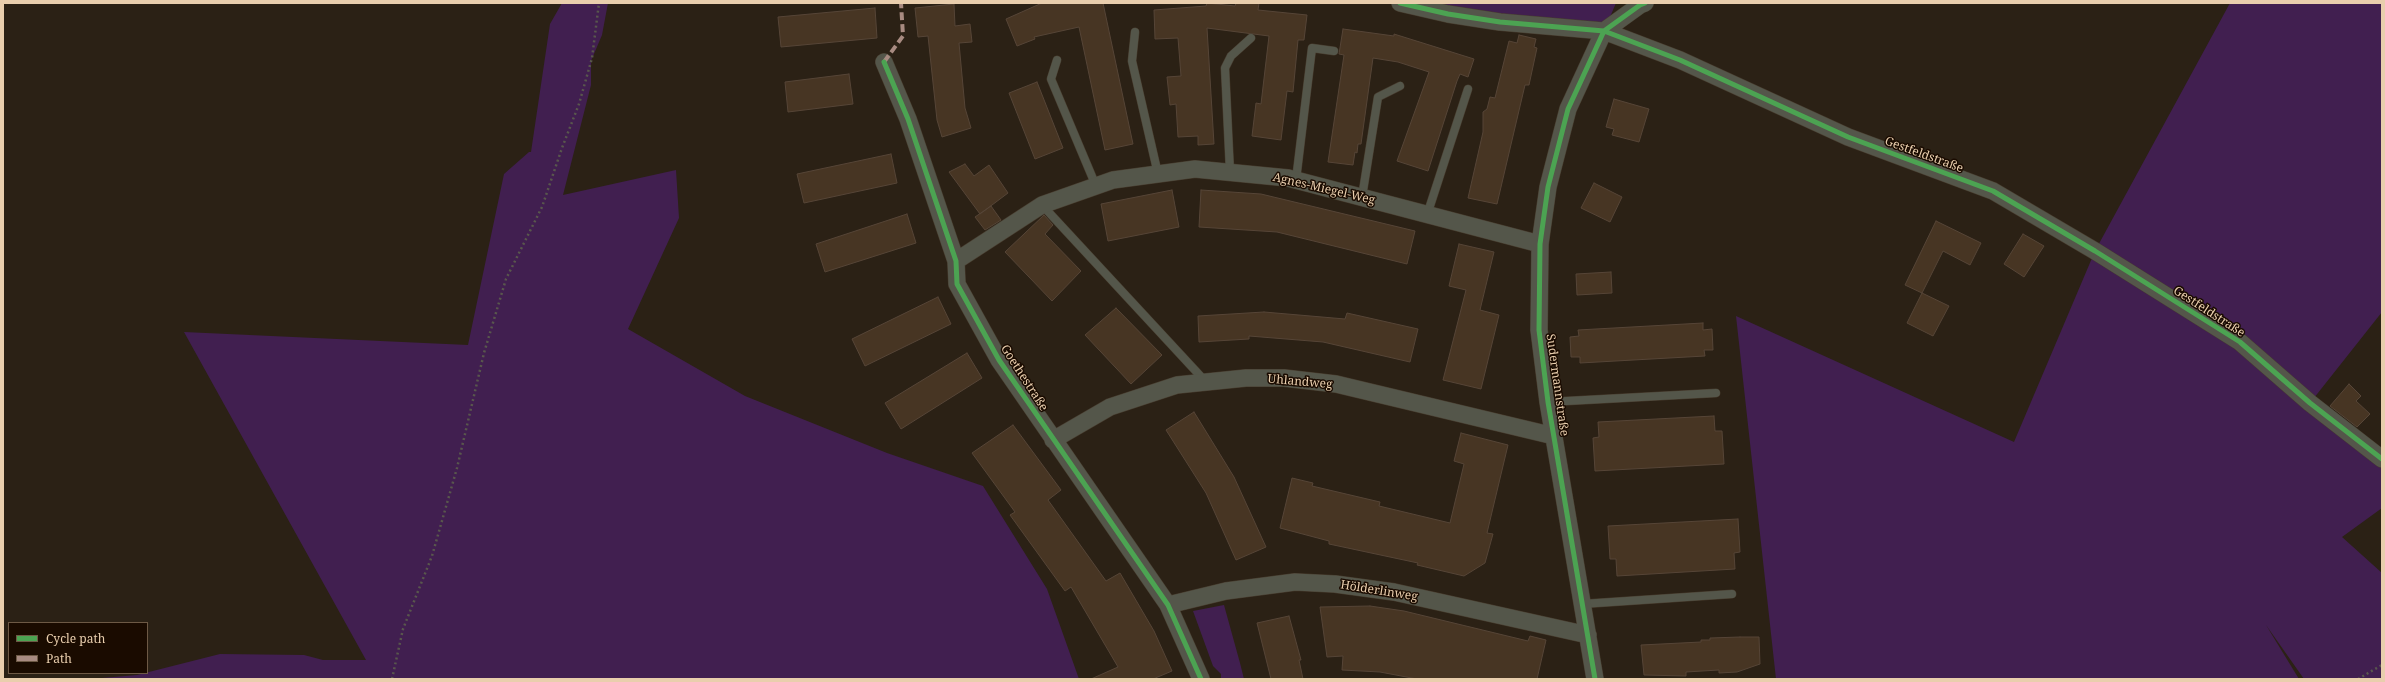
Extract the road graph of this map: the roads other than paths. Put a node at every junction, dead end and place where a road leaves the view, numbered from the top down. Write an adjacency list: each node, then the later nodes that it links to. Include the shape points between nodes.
1 (1400, 3): 3 (street, Gestfeldstraße, via 1500,22)
2 (1645, 3): 3 (street, Sudermannstraße)
3 (1604, 31): 18 (street, Sudermannstraße, via 1568,109 1548,187); 25 (street, Gestfeldstraße, via 1680,60 1848,137 1993,191 2095,251 2240,342 2310,403)
4 (1135, 32): 12 (lane, via 1133,66)
5 (1250, 38): 11 (lane, via 1231,56 1225,68)
6 (1334, 51): 13 (lane, via 1312,48)
7 (1057, 60): 14 (lane, via 1051,79)
8 (884, 62): 19 (street, Goethestraße, via 908,119)
9 (1400, 86): 15 (lane, via 1378,97)
10 (1468, 89): 17 (lane)
11 (1230, 172): 12 (street, Agnes-Miegel-Weg, via 1195,169); 13 (street, Agnes-Miegel-Weg)
12 (1158, 174): 14 (street, Agnes-Miegel-Weg, via 1113,180)
13 (1296, 180): 15 (street, Agnes-Miegel-Weg)
14 (1096, 186): 16 (street, Agnes-Miegel-Weg)
15 (1362, 198): 17 (street, Agnes-Miegel-Weg)
16 (1042, 205): 19 (street, Agnes-Miegel-Weg); 20 (lane)
17 (1428, 215): 18 (street, Agnes-Miegel-Weg)
18 (1540, 244): 22 (street, Sudermannstraße, via 1539,330)
19 (956, 261): 24 (street, Goethestraße, via 957,284 999,360)
20 (1205, 381): 23 (street, Uhlandweg, via 1284,378 1336,384); 24 (street, Uhlandweg, via 1177,385 1110,407)
21 (1716, 393): 22 (lane)
22 (1548, 402): 23 (street, Sudermannstraße)
23 (1554, 436): 27 (street, Sudermannstraße)
24 (1053, 440): 28 (street, Goethestraße)
25 (2382, 459)
26 (1732, 594): 27 (lane)
27 (1582, 604): 29 (street, Sudermannstraße)
28 (1168, 605): 29 (street, Hölderlinweg, via 1226,592 1295,582 1335,584 1394,592); 30 (street, Goethestraße)
29 (1588, 635): 31 (street, Sudermannstraße)
30 (1201, 679)
31 (1595, 679)

